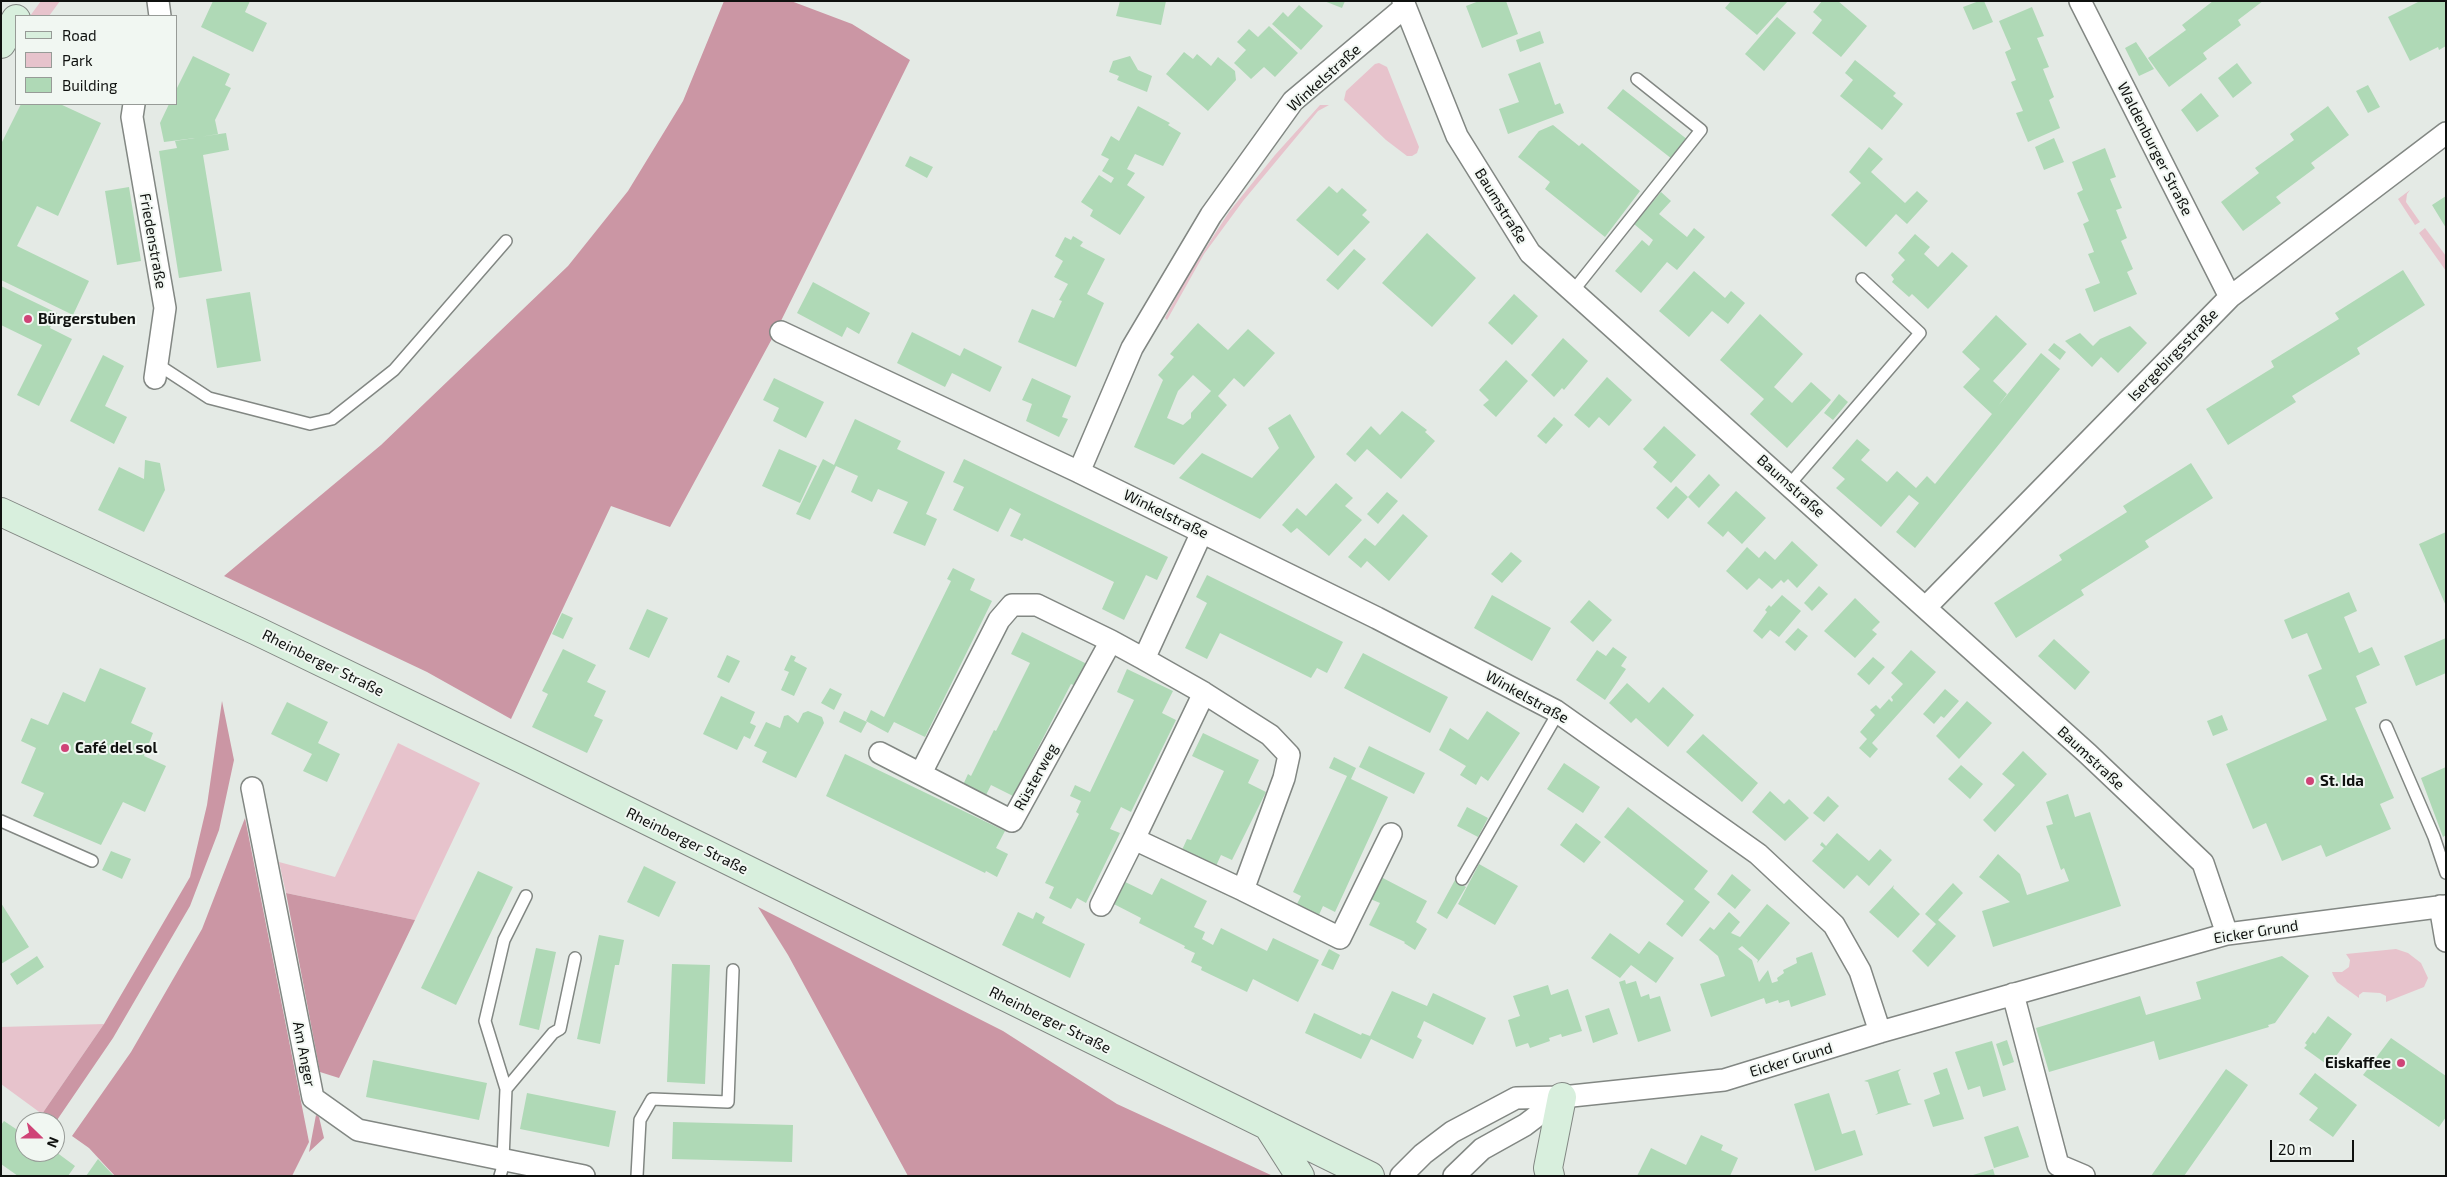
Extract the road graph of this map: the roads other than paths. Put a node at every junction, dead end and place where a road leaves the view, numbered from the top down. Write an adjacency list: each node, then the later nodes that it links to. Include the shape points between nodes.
1 (27, 1): 5 (main road)
2 (158, 1): 6 (street)
3 (2080, 1): 15 (street, Waldenburger Straße)
4 (1404, 4): 14 (street, Baumstraße, via 1457,136 1530,253); 18 (street, Winkelstraße, via 1293,101 1211,215 1132,348)
5 (19, 15)
6 (160, 15)
7 (15, 21): 8 (main road)
8 (1, 44)
9 (1637, 79): 14 (lane, via 1701,130)
10 (134, 105): 17 (street, Friedenstraße, via 132,117 165,308)
11 (2446, 133): 15 (street, Isergebirgsstraße)
12 (506, 241): 17 (lane, via 394,370 332,419 310,424 209,398)
13 (1862, 278): 19 (lane, via 1920,333)
14 (1573, 291): 19 (street, Baumstraße)
15 (2230, 297): 22 (street, Isergebirgsstraße)
16 (781, 332): 18 (street, Winkelstraße)
17 (156, 371)
18 (1079, 472): 21 (street, Winkelstraße)
19 (1790, 485): 22 (street, Baumstraße)
20 (1, 512): 49 (main road, Rheinberger Straße, via 526,761)
21 (1202, 532): 24 (street); 26 (street, Winkelstraße)
22 (1926, 607): 41 (street, Baumstraße, via 2203,863)
23 (1111, 642): 24 (street); 29 (street, via 1036,605 1012,605 999,620); 29 (street, Rüsterweg, via 1012,822)
24 (1144, 659): 25 (street)
25 (1204, 693): 33 (street); 37 (street, via 1270,736 1290,755)
26 (1558, 712): 36 (lane); 46 (street, Winkelstraße, via 1758,854 1834,925 1860,971)
27 (2386, 726): 35 (lane)
28 (880, 753): 29 (street, Rüsterweg)
29 (920, 773)
30 (252, 788): 50 (street, Am Anger, via 313,1098 358,1130)
31 (1, 821): 34 (lane)
32 (1391, 834): 37 (street, via 1340,938)
33 (1134, 839): 37 (street); 39 (street)
34 (92, 860)
35 (2446, 873)
36 (1462, 879)
37 (1243, 890)
38 (526, 896): 47 (lane, via 504,940 485,1021)
39 (1101, 905)
40 (2443, 906): 41 (street, Eicker Grund); 42 (street)
41 (2227, 934): 45 (street, Eicker Grund)
42 (2446, 941)
43 (575, 958): 47 (lane, via 560,1029 553,1033)
44 (733, 970): 52 (lane, via 728,1102 652,1099 640,1120)
45 (2014, 994): 46 (street, Eicker Grund); 58 (street, via 2058,1165)
46 (1880, 1032): 48 (street, Eicker Grund, via 1724,1080)
47 (506, 1089): 50 (lane)
48 (1562, 1097): 55 (street, Eicker Grund, via 1516,1098 1452,1132); 56 (street, via 1525,1125 1482,1148); 57 (main road, via 1548,1168)
49 (1268, 1126): 53 (main road); 54 (main road, Rheinberger Straße)
50 (502, 1165): 51 (street, Am Anger)
51 (584, 1176)
52 (637, 1176)
53 (1300, 1176)
54 (1370, 1176)
55 (1401, 1176)
56 (1454, 1176)
57 (1550, 1176)
58 (2084, 1176)

